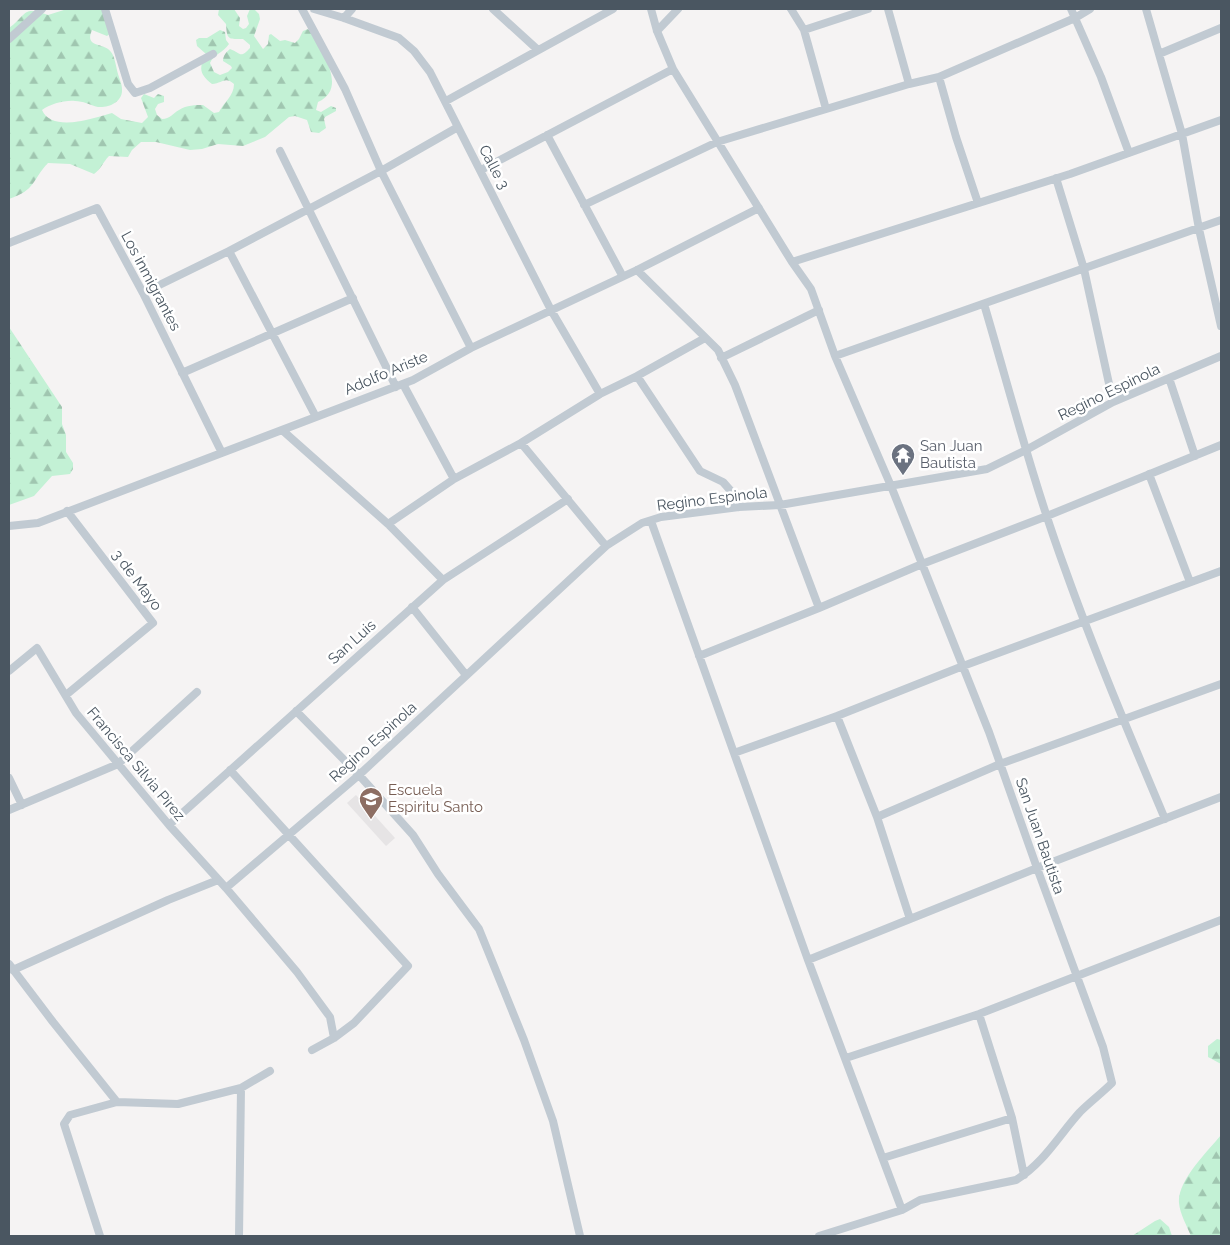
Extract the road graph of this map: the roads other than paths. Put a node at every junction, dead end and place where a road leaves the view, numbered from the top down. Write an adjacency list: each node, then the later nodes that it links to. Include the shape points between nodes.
1 (42, 9): 21 (street)
2 (105, 9): 23 (street, via 128,84 135,93)
3 (302, 9): 38 (street, via 345,89)
4 (314, 9): 16 (street, Calle 3)
5 (352, 9): 16 (street)
6 (493, 9): 22 (street)
7 (613, 9): 22 (street)
8 (651, 9): 19 (street, San Juan Bautista)
9 (678, 9): 19 (street)
10 (791, 9): 20 (street)
11 (868, 9): 20 (street)
12 (888, 9): 27 (street)
13 (1071, 9): 17 (street)
14 (1090, 9): 17 (street)
15 (1146, 9): 24 (street)
16 (344, 18): 28 (street, Calle 3, via 399,38 430,72)
17 (1074, 18): 26 (street); 36 (street, via 1101,77)
18 (1221, 28): 24 (street)
19 (657, 30): 25 (street, San Juan Bautista)
20 (804, 30): 29 (street)
21 (9, 39)
22 (538, 50): 28 (street)
23 (213, 54)
24 (1159, 54): 32 (street)
25 (673, 69): 33 (street); 34 (street, San Juan Bautista)
26 (939, 77): 27 (street); 40 (street)
27 (909, 84): 29 (street)
28 (446, 101): 31 (street, Calle 3)
29 (826, 109): 34 (street)
30 (1221, 120): 32 (street)
31 (458, 127): 37 (street, Calle 3); 38 (street)
32 (1182, 134): 36 (street); 45 (street)
33 (546, 135): 37 (street); 41 (street)
34 (717, 142): 41 (street); 42 (street, San Juan Bautista)
35 (280, 151): 43 (street)
36 (1129, 153): 39 (street)
37 (481, 170): 55 (street, Calle 3)
38 (380, 171): 43 (street); 60 (street)
39 (1056, 178): 40 (street); 49 (street)
40 (978, 203): 48 (street)
41 (584, 205): 51 (street)
42 (759, 208): 48 (street, San Juan Bautista); 50 (street, Adolfo Ariste)
43 (308, 209): 47 (street); 53 (street)
44 (1221, 220): 45 (street)
45 (1199, 229): 49 (street); 57 (street)
46 (9, 243): 52 (street, Los inmigrantes, via 97,208)
47 (229, 250): 52 (street); 58 (street)
48 (792, 262): 56 (street, San Juan Bautista, via 811,289)
49 (1084, 269): 54 (street); 69 (street)
50 (637, 270): 51 (street, Adolfo Ariste); 59 (street)
51 (622, 276): 55 (street, Adolfo Ariste)
52 (143, 293): 64 (street, Los inmigrantes)
53 (353, 298): 58 (street); 67 (street)
54 (984, 304): 61 (street); 74 (street)
55 (552, 310): 60 (street, Adolfo Ariste); 68 (street, Calle 3)
56 (819, 310): 61 (street, San Juan Bautista); 63 (street)
57 (1221, 326)
58 (271, 333): 64 (street); 70 (street)
59 (705, 338): 63 (street); 65 (street)
60 (471, 348): 67 (street, Adolfo Ariste)
61 (835, 356): 79 (street, San Juan Bautista)
62 (1221, 356): 66 (street, Regino Espinola)
63 (722, 358): 81 (street)
64 (182, 373): 75 (street, Los inmigrantes)
65 (637, 376): 68 (street); 82 (street, via 700,471 723,482)
66 (1168, 378): 69 (street, Regino Espinola); 76 (street)
67 (400, 385): 70 (street, Adolfo Ariste); 78 (street)
68 (600, 394): 72 (street)
69 (1113, 402): 74 (street, Regino Espinola)
70 (316, 417): 71 (street, Adolfo Ariste)
71 (282, 430): 75 (street, Adolfo Ariste); 86 (street)
72 (521, 443): 78 (street); 80 (street)
73 (1221, 445): 76 (street)
74 (1026, 450): 79 (street, Regino Espinola, via 987,470); 84 (street)
75 (222, 453): 83 (street, Adolfo Ariste)
76 (1195, 456): 77 (street)
77 (1149, 474): 84 (street); 92 (street)
78 (454, 479): 86 (street)
79 (891, 486): 81 (street, Regino Espinola); 89 (street, San Juan Bautista)
80 (568, 499): 88 (street); 91 (street, San Luis)
81 (780, 505): 82 (street, Regino Espinola); 94 (street)
82 (739, 508): 85 (street, Regino Espinola)
83 (67, 511): 87 (street, Adolfo Ariste, via 38,523); 102 (street, 3 de Mayo, via 153,623)
84 (1047, 516): 89 (street); 95 (street)
85 (650, 521): 88 (street, Regino Espinola); 96 (street)
86 (388, 524): 91 (street)
87 (9, 526)
88 (606, 546): 99 (street, Regino Espinola)
89 (922, 564): 94 (street); 97 (street, San Juan Bautista)
90 (1221, 571): 92 (street)
91 (443, 580): 93 (street, San Luis)
92 (1190, 582): 95 (street)
93 (412, 607): 99 (street); 103 (street, San Luis)
94 (818, 608): 96 (street)
95 (1086, 622): 97 (street); 105 (street)
96 (699, 656): 106 (street)
97 (964, 666): 104 (street); 108 (street, San Juan Bautista)
98 (9, 671): 102 (street, Francisca Silvia Pirez, via 37,648)
99 (466, 675): 110 (street, Regino Espinola)
100 (1221, 684): 105 (street)
101 (197, 692): 107 (street)
102 (66, 695): 107 (street, Francisca Silvia Pirez, via 76,713)
103 (296, 711): 109 (street, San Luis); 110 (street)
104 (837, 716): 106 (street); 115 (street)
105 (1123, 720): 108 (street); 116 (street)
106 (734, 753): 124 (street)
107 (118, 764): 113 (street); 117 (street, Francisca Silvia Pirez)
108 (1000, 764): 115 (street); 119 (street, San Juan Bautista)
109 (230, 770): 117 (street, San Luis); 118 (street)
110 (359, 775): 118 (street, Regino Espinola); 140 (street, via 413,834 479,929 554,1121)
111 (9, 778): 113 (street)
112 (1221, 797): 116 (street)
113 (22, 805): 114 (street)
114 (9, 810)
115 (878, 817): 122 (street)
116 (1166, 819): 119 (street)
117 (169, 825): 120 (street, Francisca Silvia Pirez)
118 (288, 835): 121 (street, Regino Espinola); 128 (street, via 408,966 354,1024)
119 (1037, 868): 122 (street); 126 (street, San Juan Bautista)
120 (218, 880): 121 (street, Francisca Silvia Pirez); 125 (street)
121 (226, 888): 128 (street, Francisca Silvia Pirez, via 303,979 330,1017)
122 (910, 918): 124 (street)
123 (1221, 920): 126 (street)
124 (808, 960): 130 (street)
125 (11, 967): 133 (street)
126 (1077, 977): 127 (street); 136 (street, San Juan Bautista, via 1103,1047 1112,1083 1081,1111 1042,1159)
127 (979, 1014): 130 (street); 134 (street)
128 (334, 1038): 129 (street)
129 (312, 1050)
130 (846, 1058): 135 (street)
131 (270, 1071): 132 (street)
132 (241, 1088): 133 (street, via 178,1104); 139 (street)
133 (117, 1102): 138 (street, via 70,1116 64,1124)
134 (1012, 1118): 135 (street); 136 (street)
135 (884, 1158): 137 (street)
136 (1024, 1175): 137 (street, via 1016,1180 920,1200)
137 (902, 1210): 141 (street)
138 (100, 1236)
139 (239, 1236)
140 (580, 1236)
141 (819, 1236)

